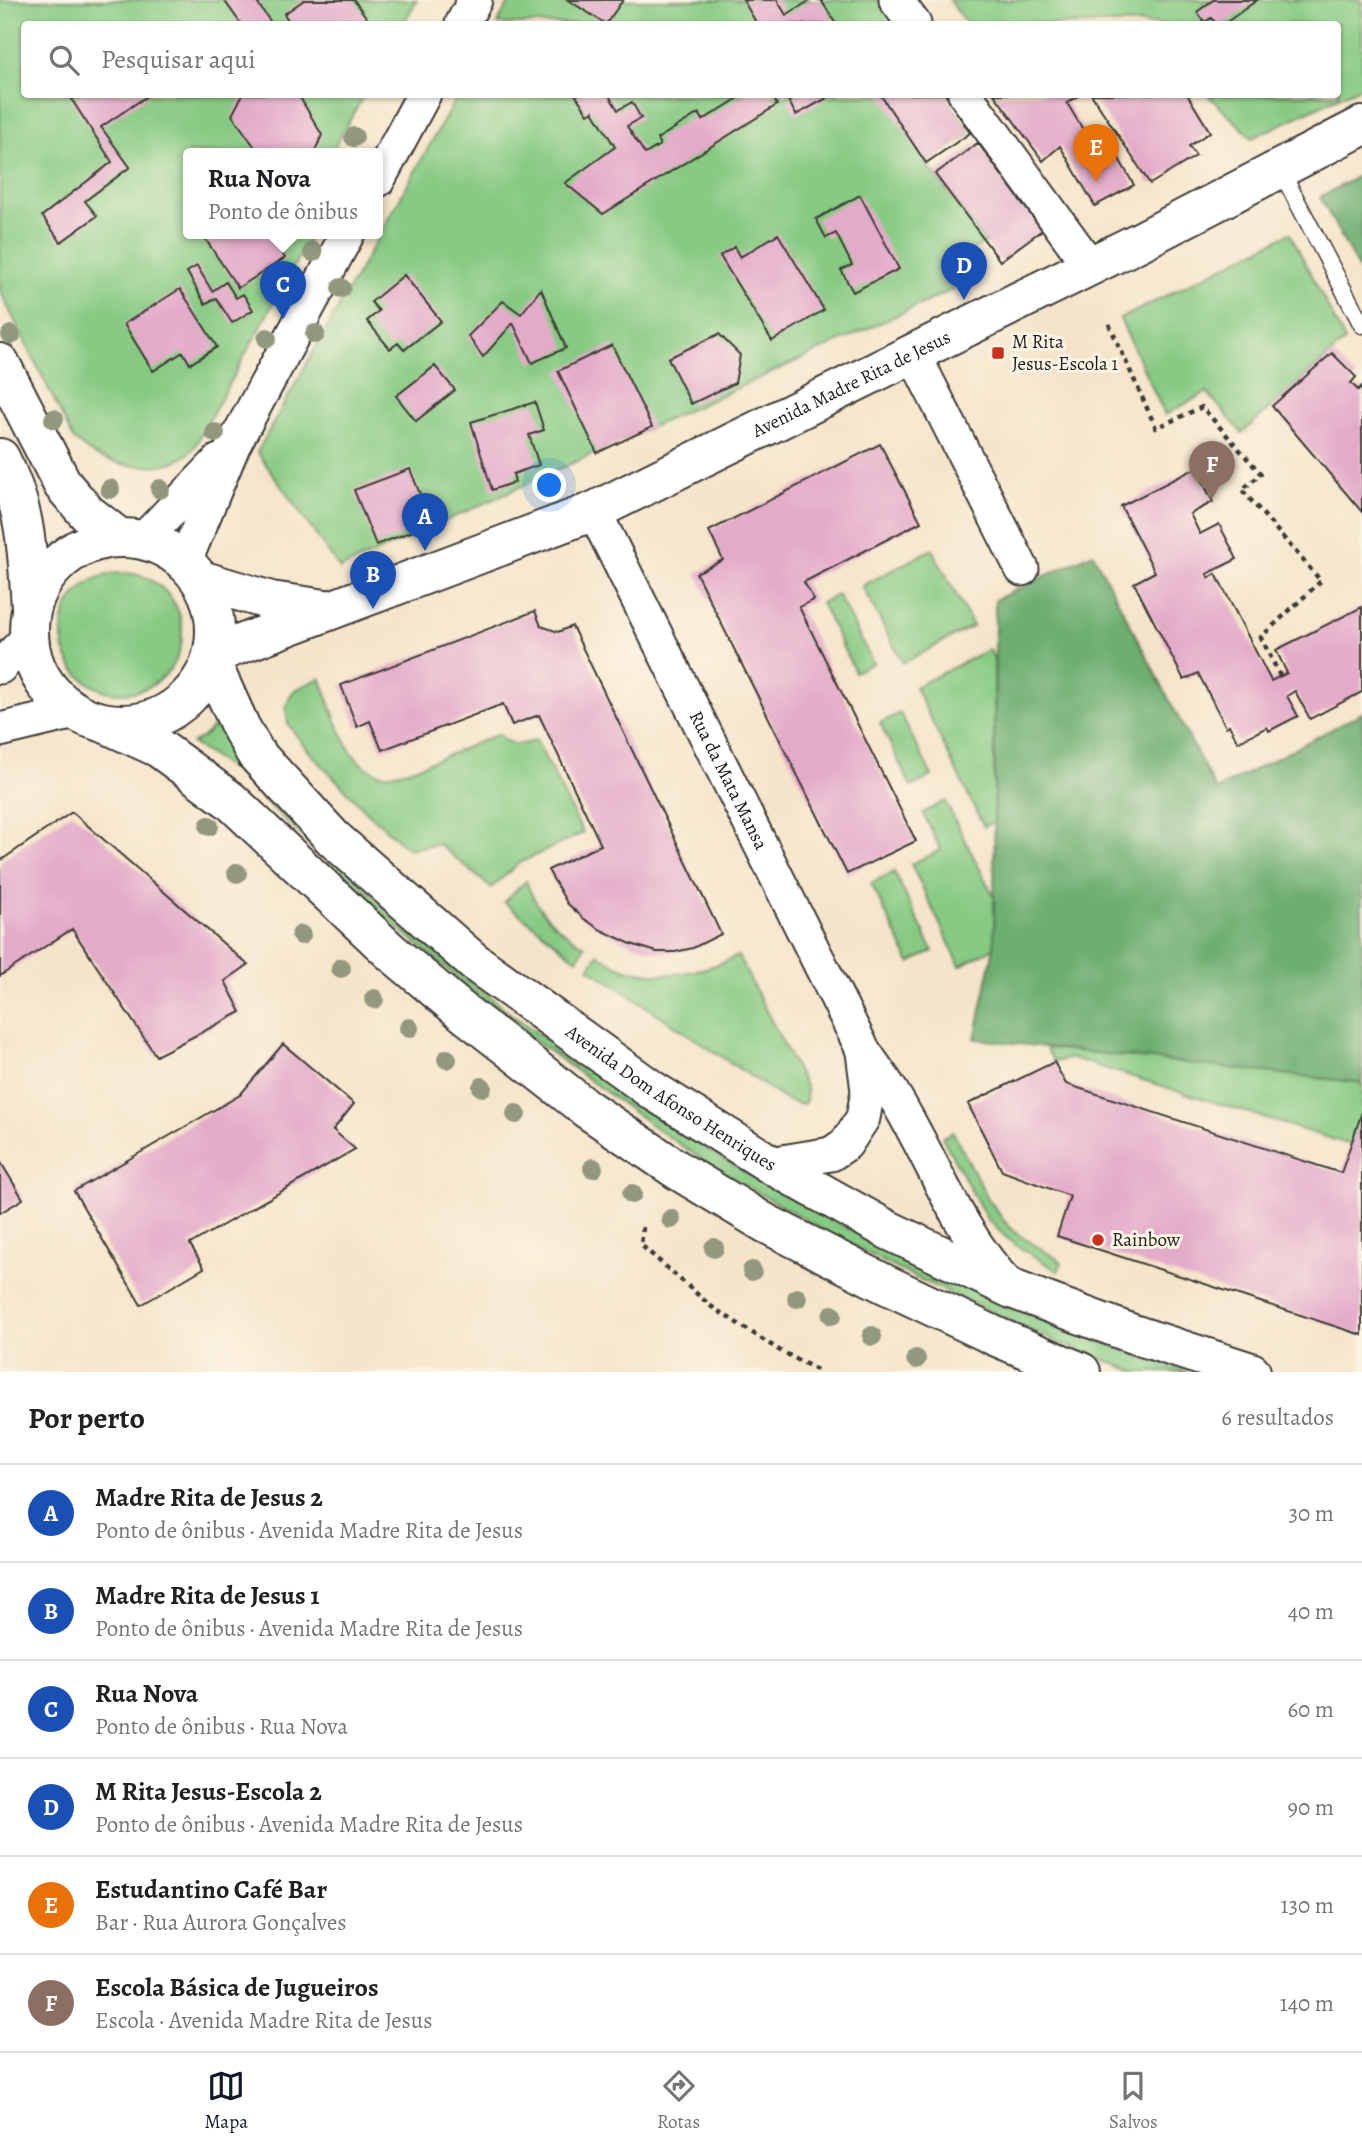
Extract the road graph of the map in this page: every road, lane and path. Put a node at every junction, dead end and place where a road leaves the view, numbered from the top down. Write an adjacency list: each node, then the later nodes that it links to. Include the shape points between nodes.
1 (475, 0): 3 (street)
2 (896, 0): 4 (street)
3 (464, 21)
4 (912, 21)
5 (422, 98): 8 (street)
6 (968, 98): 11 (street)
7 (1362, 126): 9 (main road, Avenida Madre Rita de Jesus)
8 (383, 169)
9 (1279, 169): 11 (main road, Avenida Madre Rita de Jesus); 13 (lane)
10 (345, 239): 16 (street)
11 (1090, 266): 14 (main road, Avenida Madre Rita de Jesus)
12 (1109, 324): 26 (path, via 1156,428 1202,407 1261,474 1242,490 1321,581 1261,637)
13 (1362, 325)
14 (913, 353): 18 (main road, Avenida Madre Rita de Jesus); 20 (street)
15 (0, 363): 19 (main road, via 63,485 87,513)
16 (233, 446): 19 (street); 21 (street)
17 (0, 458): 23 (main road, via 24,520)
18 (594, 511): 22 (main road, Avenida Madre Rita de Jesus); 29 (street, Rua da Mata Mansa)
19 (130, 538): 21 (main road, via 165,548); 23 (main road, via 94,541 63,558 40,585)
20 (1022, 569)
21 (193, 570): 22 (main road, via 271,601); 24 (main road, via 213,606 216,634)
22 (327, 610): 24 (main road, Avenida Madre Rita de Jesus)
23 (30, 622): 25 (street); 27 (main road, via 36,667 46,685)
24 (212, 658): 27 (main road, via 187,700 169,713 126,725); 30 (main road, Avenida Dom Afonso Henriques, via 256,754 333,838 391,891 472,961 542,1012 652,1090)
25 (0, 667)
26 (1280, 676)
27 (89, 718): 28 (street); 34 (main road, via 159,748 231,801 390,951 464,1013 587,1109 679,1171 765,1223 885,1284)
28 (0, 730)
29 (863, 1050): 30 (street, Rua da Mata Mansa, via 868,1091 863,1118 846,1144 831,1154); 32 (street, Rua da Mata Mansa, via 894,1095 970,1237)
30 (770, 1164): 32 (main road, Avenida Dom Afonso Henriques, via 888,1230)
31 (643, 1227): 33 (path, via 641,1245 712,1307)
32 (1012, 1289): 35 (main road, Avenida Dom Afonso Henriques)
33 (821, 1372)
34 (1081, 1372)
35 (1251, 1372)

